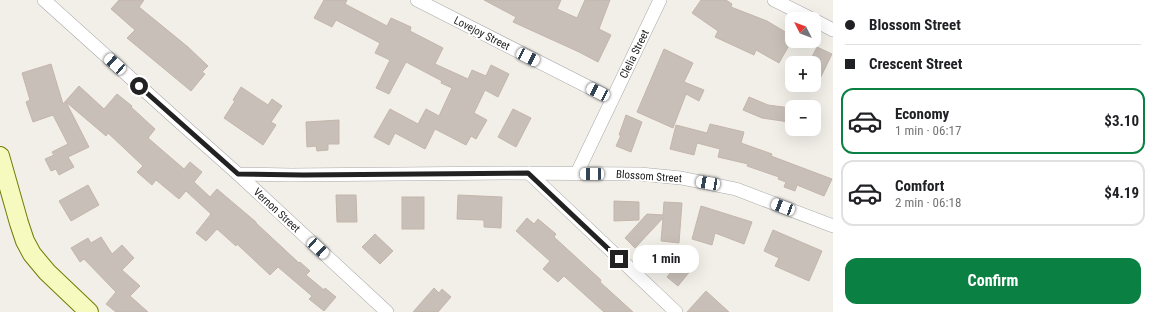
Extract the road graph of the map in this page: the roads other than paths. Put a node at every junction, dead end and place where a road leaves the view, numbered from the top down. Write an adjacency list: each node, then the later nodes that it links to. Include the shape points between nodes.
1 (44, 0): 12 (street)
2 (416, 0): 8 (street, Lovejoy Street)
3 (660, 0): 8 (street, Clelia Street)
4 (774, 0): 5 (street)
5 (797, 12)
6 (821, 24): 7 (street)
7 (833, 30)
8 (612, 99): 11 (street, Clelia Street)
9 (0, 156): 14 (main road, via 19,223 32,254)
10 (528, 173): 11 (street, Blossom Street); 12 (street, Blossom Street); 16 (street)
11 (576, 173): 13 (street, Blossom Street, via 640,174 708,183 736,189)
12 (238, 174): 15 (street, Vernon Street)
13 (833, 226)
14 (88, 312)
15 (387, 312)
16 (676, 312)

